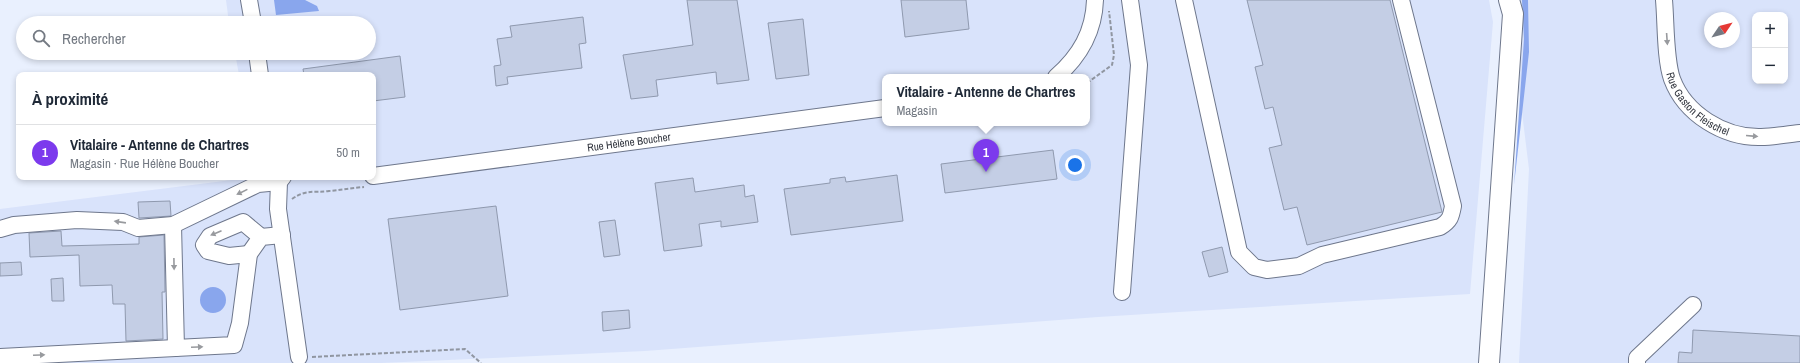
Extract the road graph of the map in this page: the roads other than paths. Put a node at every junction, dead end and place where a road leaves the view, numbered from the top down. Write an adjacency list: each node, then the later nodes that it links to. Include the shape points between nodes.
1 (249, 0): 8 (street)
2 (1130, 0): 22 (street, via 1138,65)
3 (1184, 0): 4 (street, via 1239,252 1254,267 1267,270 1299,266 1322,255 1440,227 1451,217 1452,206)
4 (1401, 0)
5 (1509, 0): 27 (main road, via 1512,14)
6 (1664, 0): 13 (street, Rue Gaston Fleischel, one-way to 13, via 1668,62 1672,79 1691,107 1705,120 1730,133 1760,137)
7 (1102, 2): 11 (street, via 1080,52)
8 (252, 16)
9 (258, 60): 10 (street)
10 (260, 72)
11 (1060, 74)
12 (882, 108): 14 (street, Rue Hélène Boucher)
13 (1800, 133)
14 (376, 176)
15 (276, 180): 17 (street, one-way to 17, via 258,184)
16 (281, 180): 19 (street, via 278,209)
17 (173, 225): 18 (street, one-way to 18, via 138,228 123,222 77,220 14,225); 24 (street, one-way to 24)
18 (0, 229)
19 (282, 235): 20 (street); 26 (street)
20 (261, 237): 21 (street); 21 (street, one-way to 21, via 244,222 210,236 204,245 208,251 229,256)
21 (249, 254): 24 (street, one-way to 21, via 234,345 240,323)
22 (1122, 292)
23 (1694, 304): 28 (street, via 1637,358)
24 (176, 348): 25 (street, one-way to 24)
25 (0, 357)
26 (299, 357)
27 (1489, 363)
28 (1637, 363)

